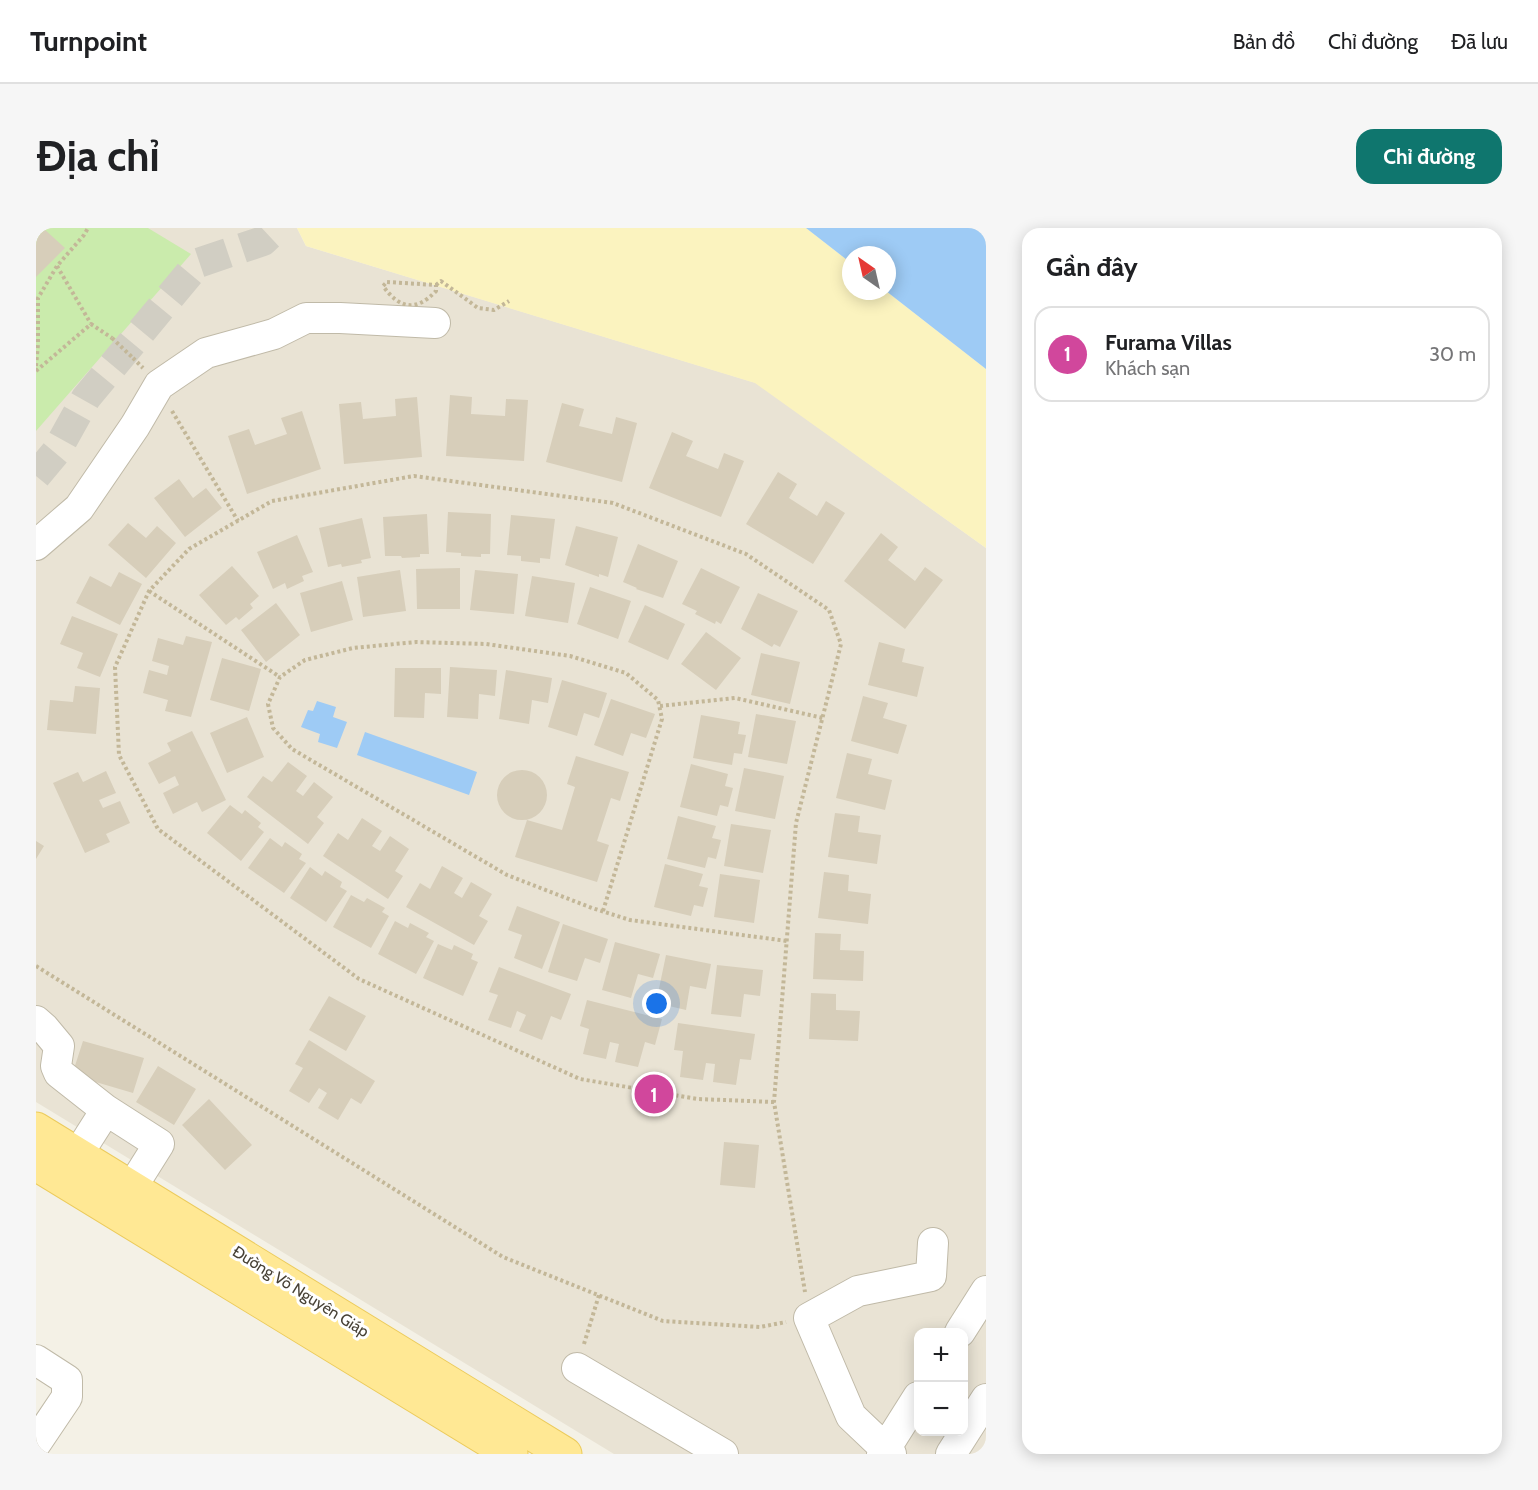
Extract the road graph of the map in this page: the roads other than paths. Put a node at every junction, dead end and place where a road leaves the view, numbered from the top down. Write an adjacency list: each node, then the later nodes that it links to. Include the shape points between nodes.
1 (435, 323): 2 (lane, via 306,318 274,334 206,353 159,385 79,508)
2 (36, 545)
3 (36, 1021): 4 (lane, via 59,1046 59,1074)
4 (106, 1110): 6 (lane); 8 (lane, via 159,1144)
5 (36, 1129): 6 (main road, Đường Võ Nguyên Giáp)
6 (78, 1154): 8 (main road, Đường Võ Nguyên Giáp)
7 (36, 1164): 8 (main road, Đường Võ Nguyên Giáp)
8 (110, 1186): 18 (main road, Đường Võ Nguyên Giáp); 19 (main road, Đường Võ Nguyên Giáp)
9 (933, 1243): 17 (lane, via 931,1276 858,1291 809,1318 851,1416)
10 (986, 1291): 11 (lane)
11 (963, 1328)
12 (36, 1360): 16 (lane, via 67,1380 67,1397)
13 (577, 1368): 20 (lane)
14 (986, 1399): 21 (lane)
15 (914, 1404): 17 (lane)
16 (36, 1443)
17 (886, 1452)
18 (511, 1454)
19 (565, 1454)
20 (723, 1454)
21 (951, 1454)

